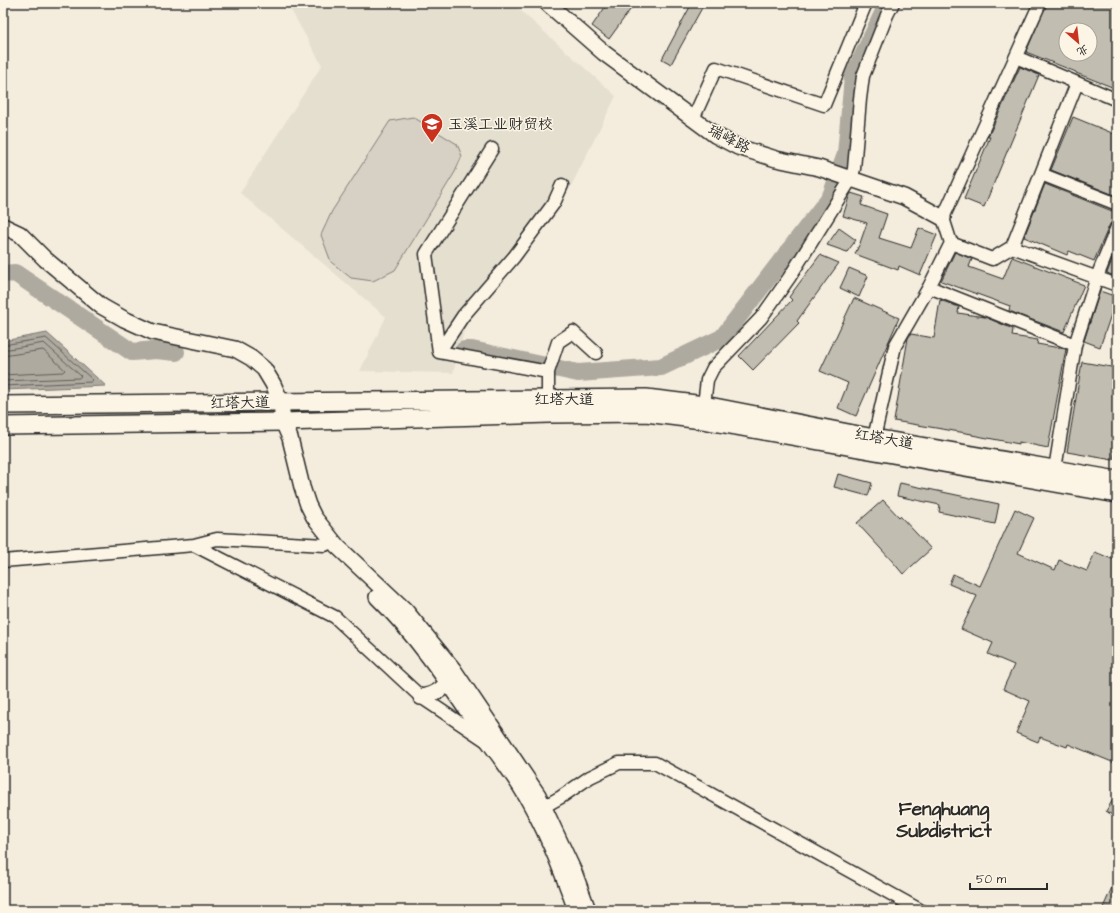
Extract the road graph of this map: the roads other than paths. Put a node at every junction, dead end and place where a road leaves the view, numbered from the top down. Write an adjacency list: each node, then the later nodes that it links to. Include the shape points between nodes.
1 (547, 3): 8 (street, 瑞峰路, via 604,52)
2 (866, 3): 8 (street, via 824,105 716,68)
3 (893, 3): 11 (street, via 863,76 854,169)
4 (1040, 3): 5 (street)
5 (1016, 58): 6 (street); 14 (street)
6 (1077, 83): 7 (street); 10 (street)
7 (1117, 100)
8 (693, 119): 11 (street, 瑞峰路, via 738,148 819,168)
9 (492, 148): 23 (street, via 426,254)
10 (1041, 174): 13 (street); 18 (street)
11 (844, 177): 14 (street, 瑞峰路, via 904,197); 29 (street, via 789,278 761,318 713,368 707,380)
12 (562, 185): 23 (street, via 554,203 514,257 463,316)
13 (1117, 204)
14 (943, 218): 17 (street)
15 (3, 226): 27 (street, via 20,234 45,260 101,306 124,319 153,332 235,349 251,358 264,370)
16 (1117, 228): 19 (street)
17 (951, 244): 18 (street, via 992,259); 21 (street)
18 (1012, 247): 19 (street)
19 (1098, 277): 20 (street); 22 (street)
20 (1117, 285)
21 (929, 287): 22 (street); 32 (street, via 895,346)
22 (1075, 345): 33 (street)
23 (439, 352): 25 (street)
24 (596, 353): 25 (street, via 573,332 558,342)
25 (550, 367): 26 (street)
26 (548, 398): 27 (main road, 红塔大道); 29 (main road, 红塔大道, via 646,398)
27 (280, 402): 28 (main road, 红塔大道); 30 (street)
28 (3, 405)
29 (704, 405): 32 (main road, 红塔大道)
30 (284, 422): 31 (main road, 红塔大道); 35 (main road, 红塔大道, via 646,413 702,420); 36 (street, via 281,440 296,495 304,515)
31 (3, 426)
32 (874, 438): 33 (main road, 红塔大道)
33 (1055, 468): 34 (main road, 红塔大道)
34 (1117, 480)
35 (1117, 494)
36 (329, 543): 37 (street, via 217,539); 39 (street, via 426,652)
37 (194, 546): 38 (street); 40 (street, via 335,617)
38 (3, 561)
39 (451, 676): 40 (street, via 439,691); 41 (street); 42 (street, via 538,795)
40 (421, 697): 41 (street)
41 (489, 743): 42 (street)
42 (539, 809): 43 (street); 44 (street, via 574,872); 45 (street, via 590,777 619,763 654,763)
43 (576, 910)
44 (588, 910)
45 (920, 910)

